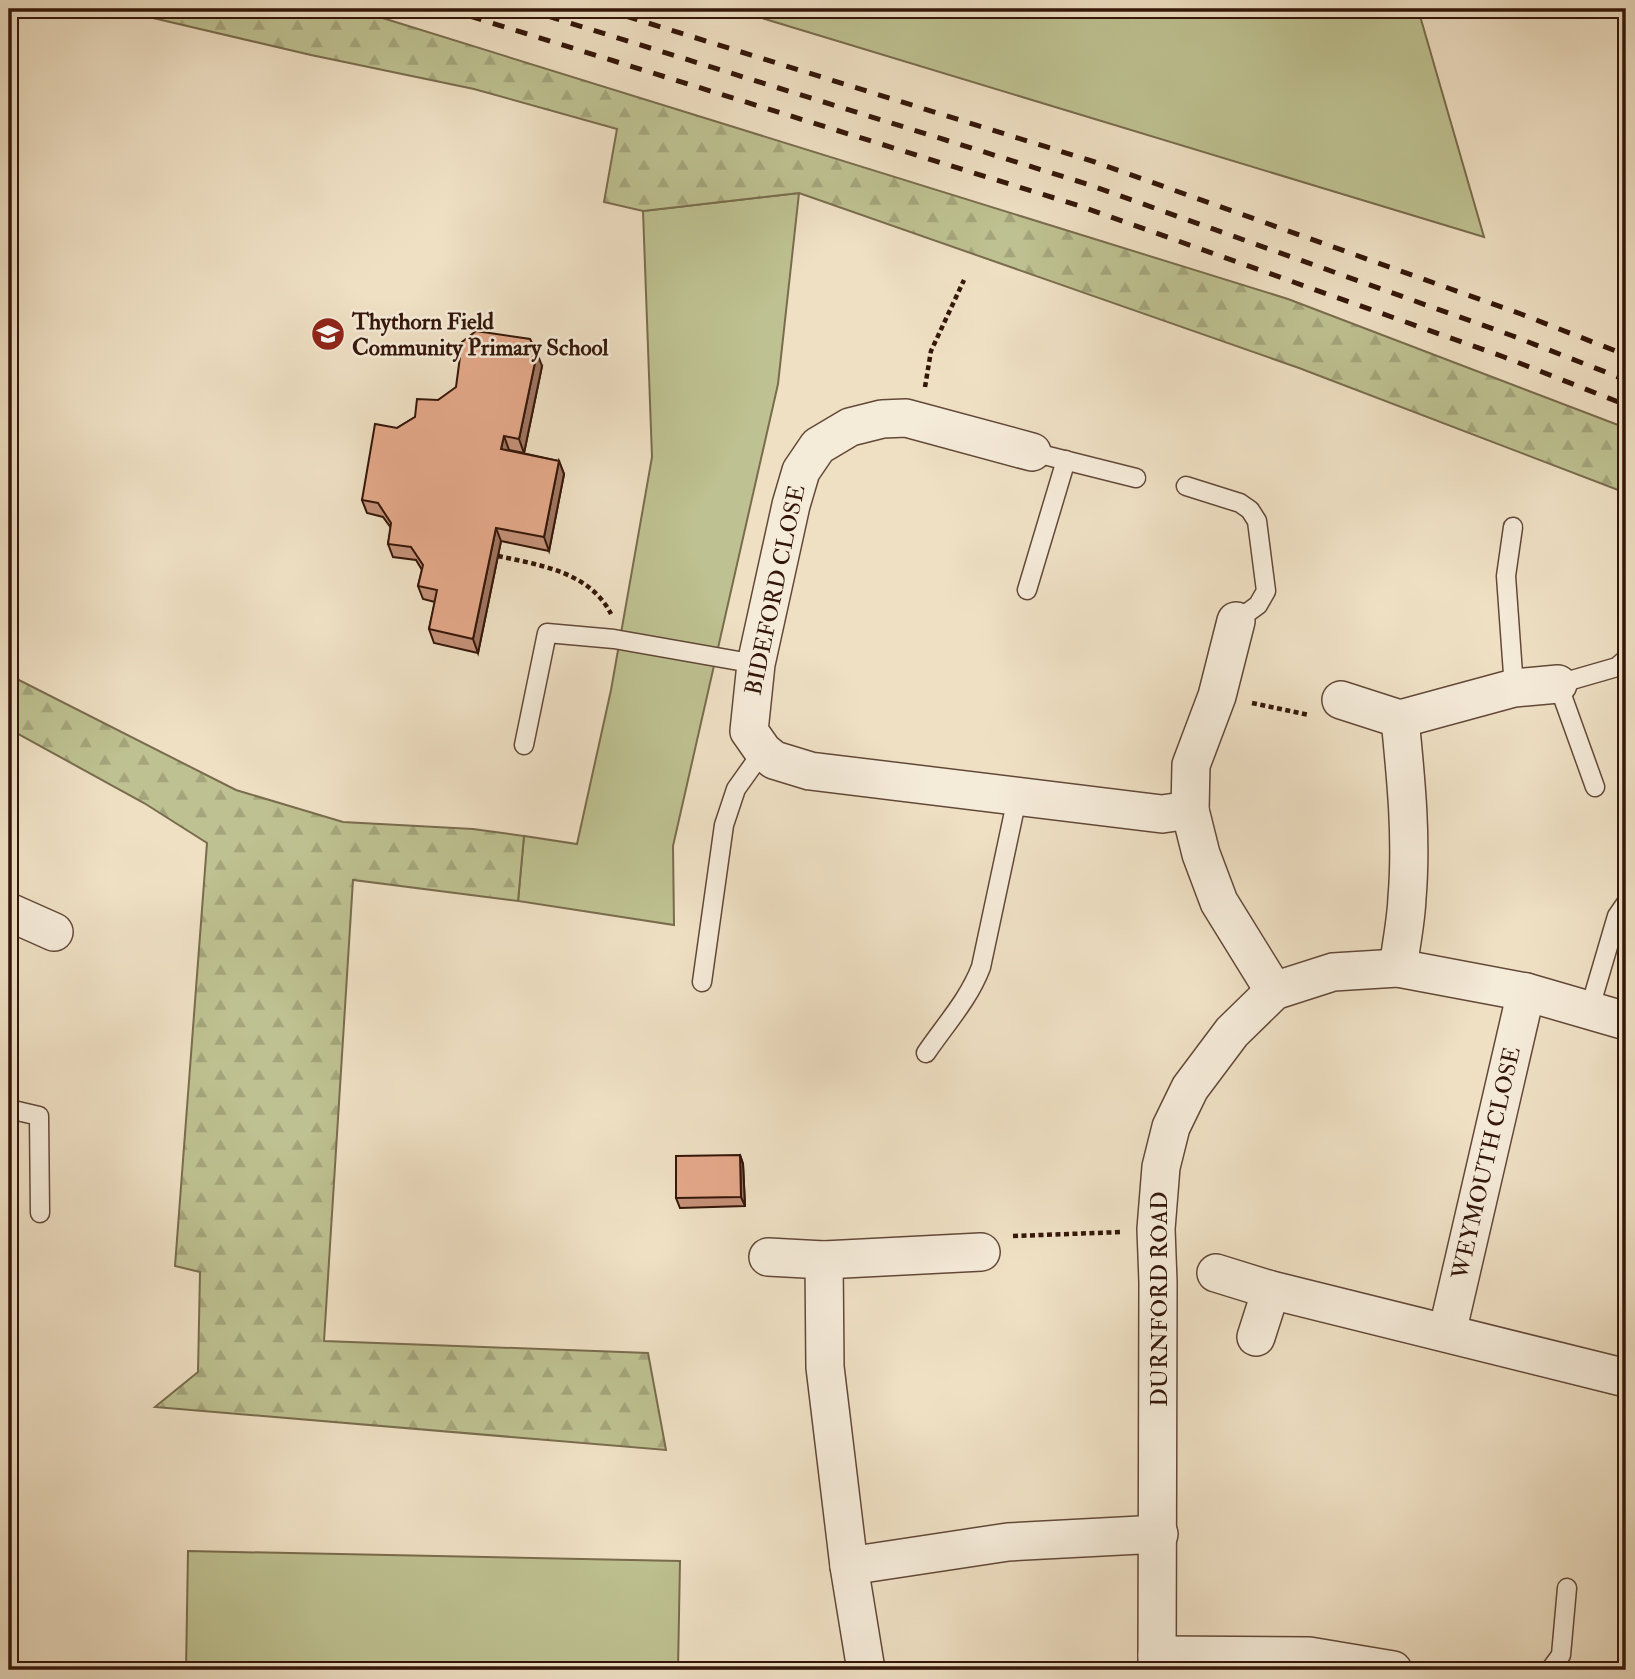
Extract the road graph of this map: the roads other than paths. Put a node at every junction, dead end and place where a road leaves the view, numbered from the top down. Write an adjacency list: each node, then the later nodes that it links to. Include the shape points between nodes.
1 (1049, 456): 2 (lane); 5 (lane); 8 (street, BIDEFORD CLOSE, via 906,418 850,427 818,446 802,471 791,505)
2 (1136, 478)
3 (1186, 486): 6 (lane, via 1240,503 1257,521 1266,591 1258,605)
4 (1513, 527): 10 (lane, via 1506,576)
5 (1027, 590)
6 (1236, 621): 17 (street, via 1217,696 1191,765)
7 (1626, 659): 9 (lane, via 1617,667)
8 (756, 664): 13 (lane, via 614,639 547,633); 14 (street, BIDEFORD CLOSE, via 750,731)
9 (1558, 684): 10 (street); 15 (lane)
10 (1514, 688): 12 (street)
11 (1341, 700): 12 (street)
12 (1400, 719): 21 (street, via 1409,841 1408,900)
13 (524, 745)
14 (763, 751): 16 (street, via 774,760 810,771); 22 (lane, via 736,789 724,825)
15 (1595, 787)
16 (1017, 797): 17 (street, via 1162,814); 27 (lane, via 981,967 963,1002)
17 (1189, 810): 23 (street, via 1219,902)
18 (1626, 903): 25 (lane, via 1617,916)
19 (9, 912): 20 (street)
20 (54, 932)
21 (1398, 968): 23 (street, DURNFORD ROAD, via 1333,972); 24 (street, DURNFORD ROAD)
22 (702, 982)
23 (1274, 991): 38 (street, DURNFORD ROAD, via 1232,1032 1190,1088 1164,1154 1156,1229)
24 (1525, 992): 25 (street, DURNFORD ROAD); 35 (street, WEYMOUTH CLOSE)
25 (1589, 1011): 26 (street, DURNFORD ROAD)
26 (1626, 1021)
27 (926, 1053)
28 (9, 1110): 29 (lane, via 39,1116)
29 (40, 1213)
30 (981, 1252): 32 (street)
31 (768, 1257): 32 (street)
32 (824, 1259): 39 (street, via 825,1367)
33 (1216, 1273): 34 (street)
34 (1271, 1290): 35 (street); 36 (street)
35 (1447, 1333): 37 (street)
36 (1256, 1337)
37 (1626, 1378)
38 (1159, 1535): 39 (street, via 1008,1542); 41 (street, DURNFORD ROAD)
39 (849, 1566): 42 (street)
40 (1567, 1588): 44 (lane, via 1561,1655)
41 (1157, 1663): 43 (street, via 1309,1656)
42 (866, 1670)
43 (1393, 1670)
44 (1550, 1670)

